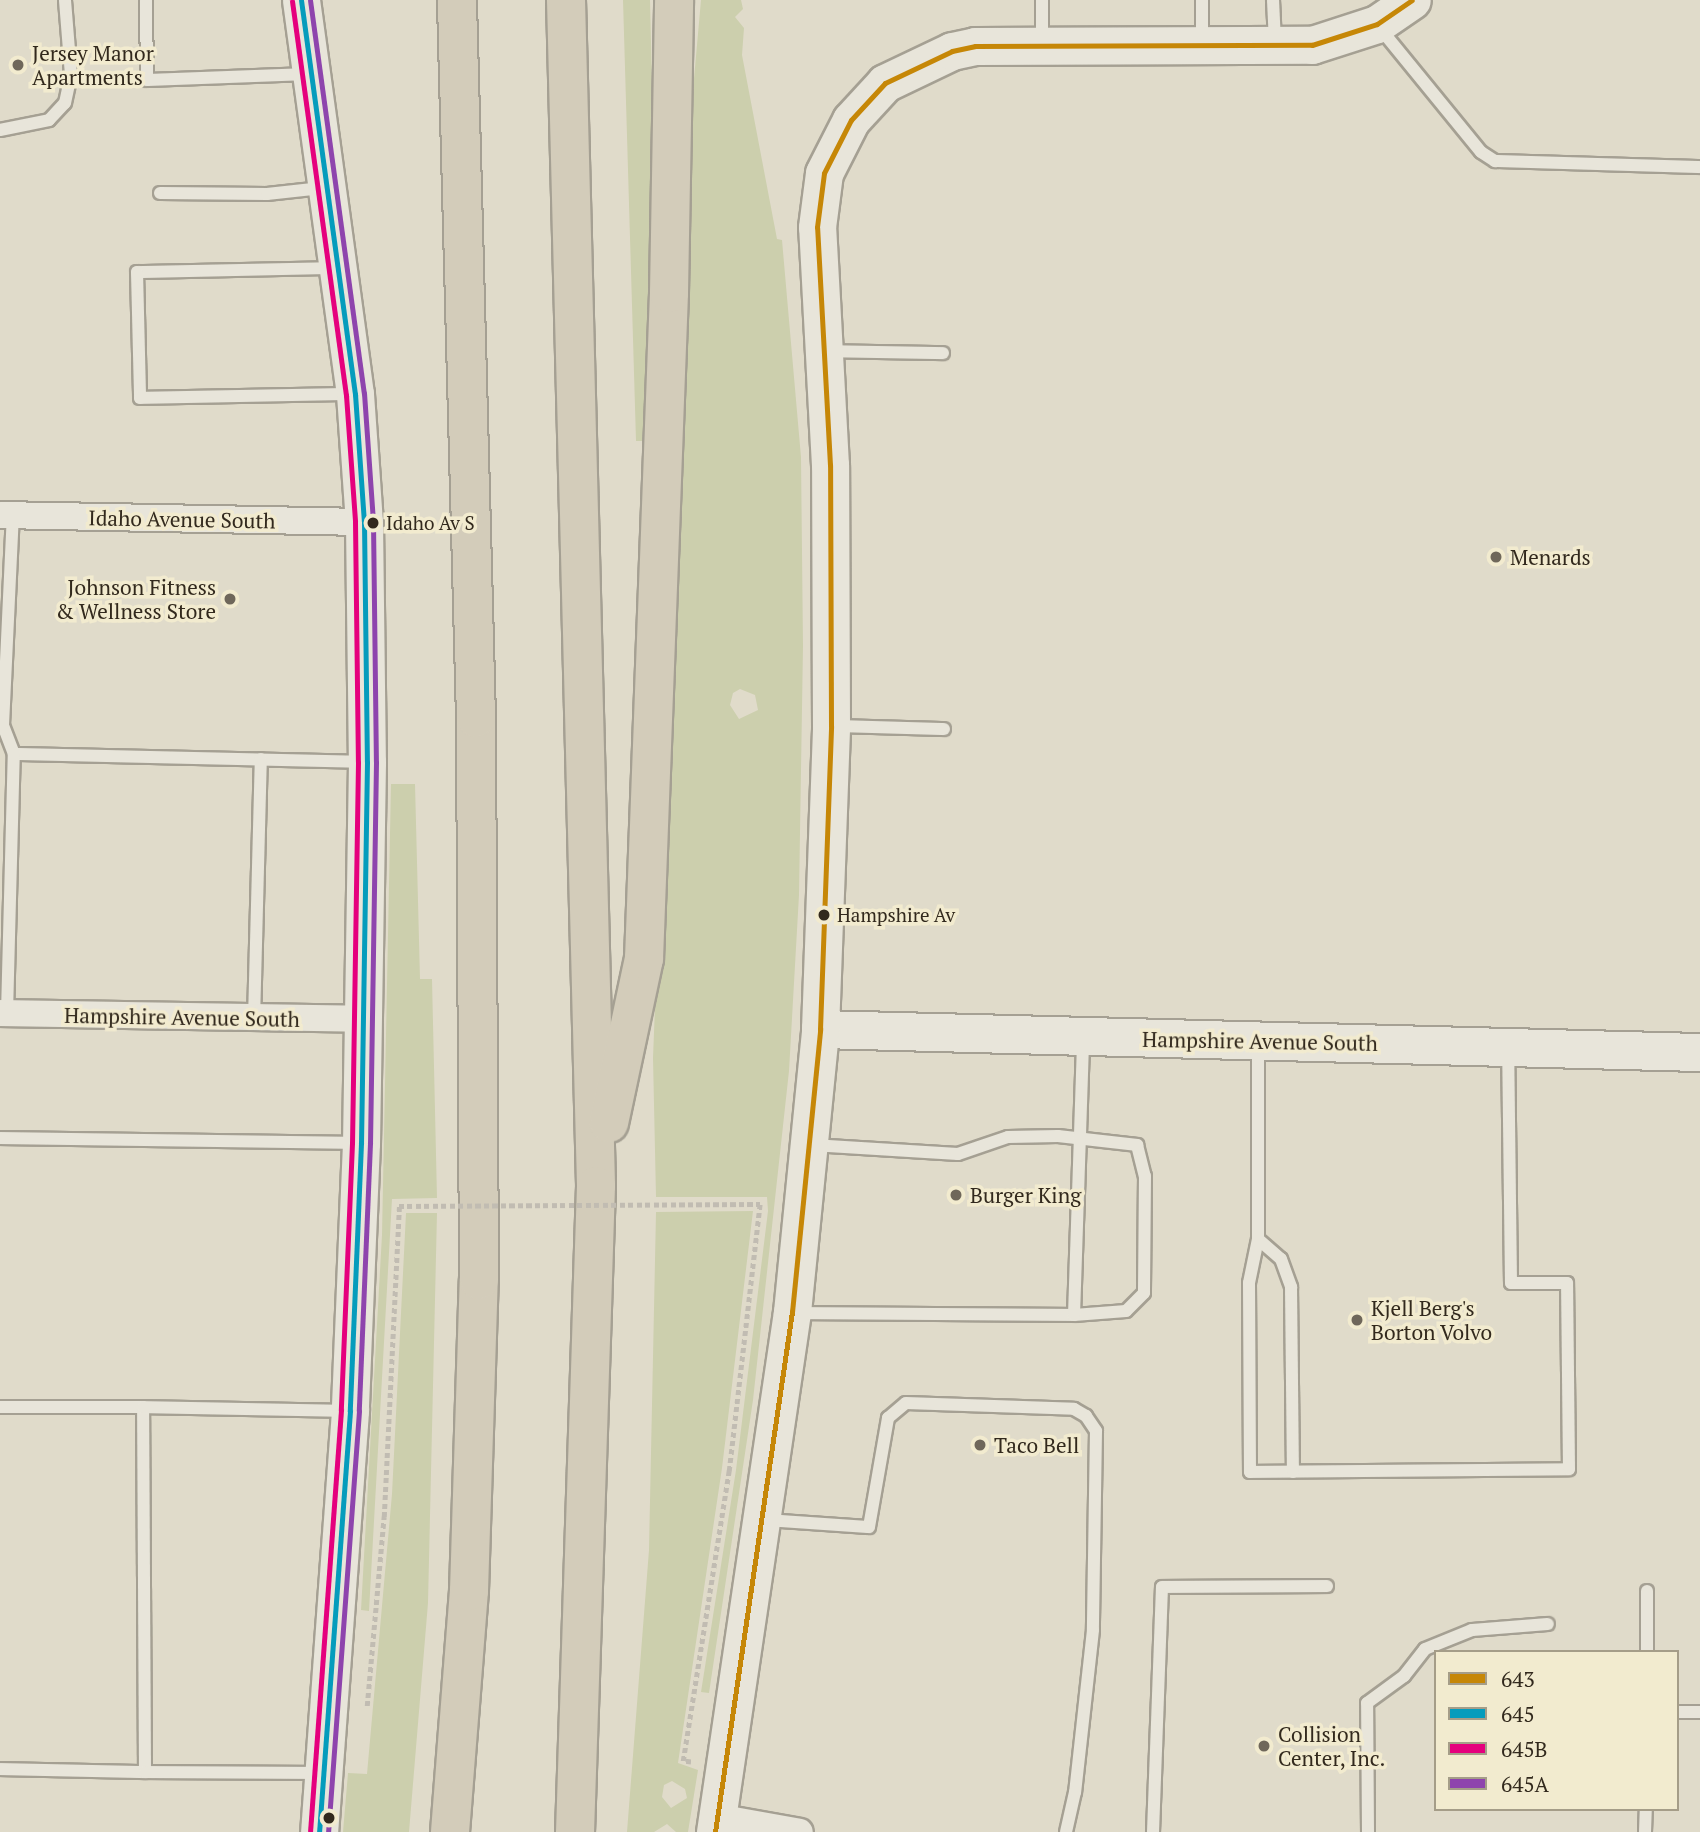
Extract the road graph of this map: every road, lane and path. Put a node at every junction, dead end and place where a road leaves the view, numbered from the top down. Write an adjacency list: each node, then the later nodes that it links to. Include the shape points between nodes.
1 (65, 0): 16 (lane, via 71,75 65,103 49,120)
2 (146, 0): 15 (lane, via 147,80)
3 (301, 0): 15 (street)
4 (457, 0): 66 (highway, via 476,718 479,1280 469,1591)
5 (566, 0): 43 (highway)
6 (674, 0): 43 (highway, via 669,293 644,959)
7 (1042, 0): 12 (lane)
8 (1202, 0): 13 (lane)
9 (1273, 0): 14 (lane)
10 (1412, 0): 11 (street)
11 (1377, 24): 14 (street, via 1340,40); 17 (lane, via 1481,152 1495,161)
12 (1042, 45): 13 (street); 21 (street, via 952,51 885,83 851,120 824,173 817,227)
13 (1202, 47): 14 (street)
14 (1276, 47)
15 (313, 74): 18 (street)
16 (0, 130)
17 (1700, 167)
18 (330, 187): 19 (lane, via 267,194); 20 (street)
19 (160, 193)
20 (342, 268): 23 (street); 23 (lane, via 138,272 140,398)
21 (825, 351): 22 (lane); 26 (street)
22 (943, 353)
23 (355, 394): 25 (street)
24 (7, 515): 25 (street, Idaho Avenue South); 28 (lane, via 4,725)
25 (364, 522): 30 (street)
26 (831, 726): 27 (lane); 34 (street)
27 (944, 729)
28 (15, 754): 29 (lane); 31 (lane)
29 (261, 759): 30 (lane); 32 (lane)
30 (367, 762): 33 (street)
31 (3, 1013): 32 (street, Hampshire Avenue South)
32 (254, 1020): 33 (street, Hampshire Avenue South)
33 (364, 1020): 41 (street)
34 (820, 1029): 35 (street, Hampshire Avenue South); 42 (street)
35 (1083, 1037): 36 (street, Hampshire Avenue South); 40 (lane)
36 (1258, 1041): 37 (street, Hampshire Avenue South); 44 (lane)
37 (1508, 1046): 38 (street, Hampshire Avenue South); 50 (lane, via 1511,1283 1567,1283 1569,1469)
38 (1700, 1052)
39 (0, 1138): 41 (lane)
40 (1080, 1138): 42 (lane, via 1008,1137 958,1154); 46 (lane); 46 (lane, via 1137,1145 1143,1156 1144,1293 1126,1311)
41 (361, 1143): 49 (street)
42 (810, 1145): 45 (street)
43 (596, 1186): 67 (highway)
44 (1258, 1239): 50 (lane, via 1280,1259 1291,1287); 50 (lane, via 1249,1283 1251,1472)
45 (792, 1312): 46 (lane); 51 (street)
46 (1074, 1315)
47 (0, 1407): 48 (lane)
48 (144, 1407): 49 (lane); 61 (lane)
49 (350, 1411): 62 (street)
50 (1293, 1472)
51 (764, 1520): 64 (street); 69 (lane, via 869,1527 888,1418 906,1402 1074,1409 1086,1416 1096,1431 1093,1630 1075,1792)
52 (1327, 1586): 70 (lane, via 1161,1587)
53 (1647, 1591): 56 (lane)
54 (376, 1615): 57 (path, bridge, via 400,1206 761,1203 731,1458)
55 (1548, 1624): 71 (lane, via 1472,1630 1425,1648 1404,1676 1367,1703)
56 (1647, 1650)
57 (691, 1706)
58 (1679, 1712): 59 (lane)
59 (1700, 1712)
60 (0, 1769): 61 (lane)
61 (145, 1772): 62 (lane)
62 (323, 1773): 65 (street)
63 (1646, 1811): 72 (lane)
64 (716, 1824): 68 (street)
65 (319, 1832)
66 (450, 1832)
67 (575, 1832)
68 (800, 1832)
69 (1066, 1832)
70 (1153, 1832)
71 (1368, 1832)
72 (1645, 1832)

